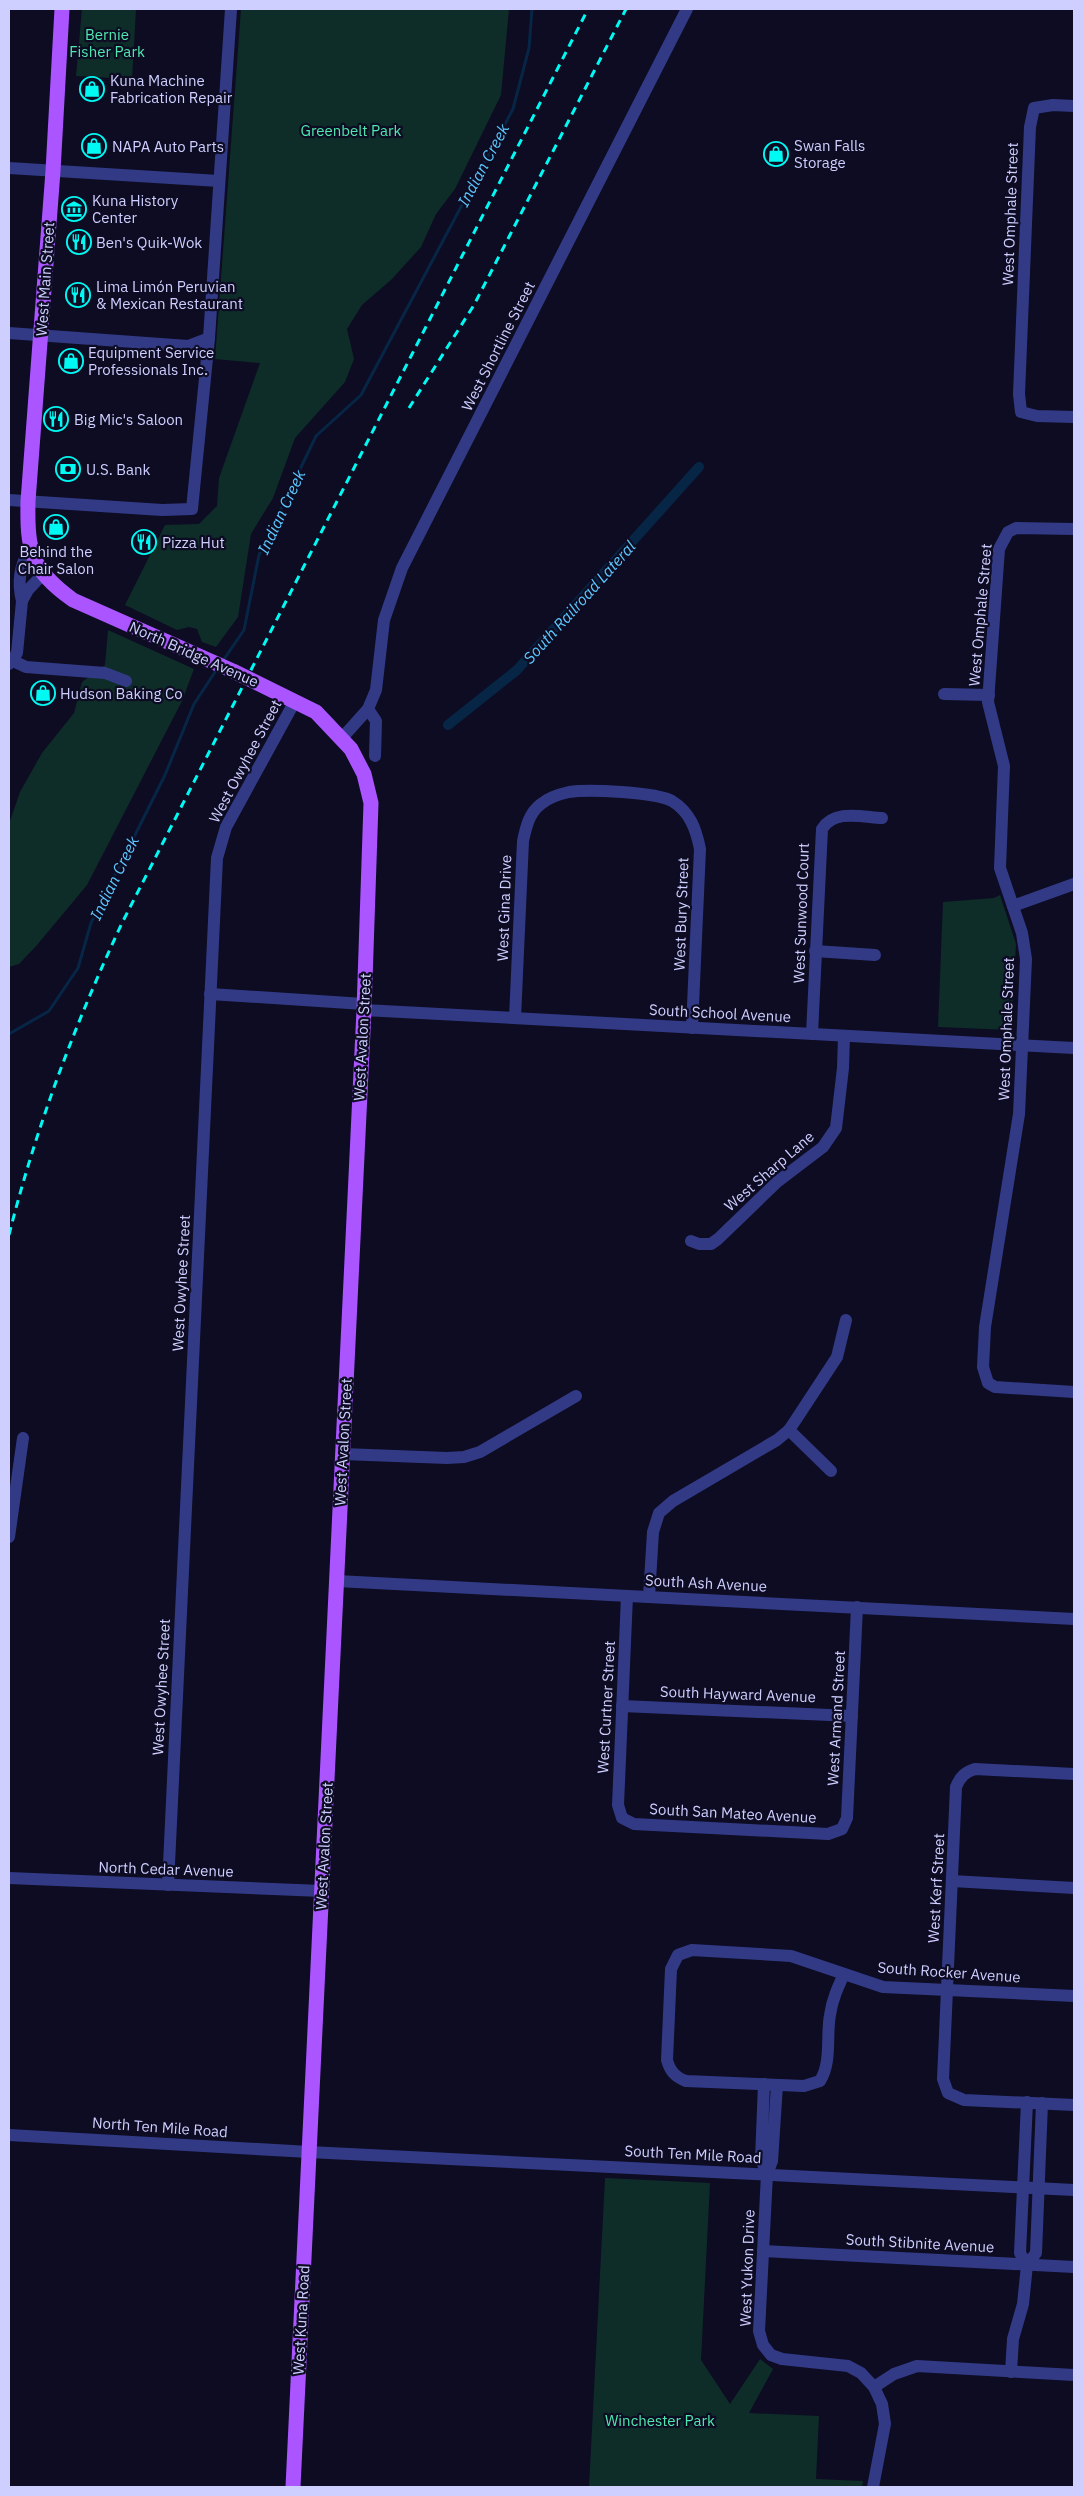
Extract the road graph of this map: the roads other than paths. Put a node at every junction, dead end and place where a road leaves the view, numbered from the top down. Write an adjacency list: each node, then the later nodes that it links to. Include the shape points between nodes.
1 (62, 9): 6 (main road, West Main Street)
2 (231, 9): 7 (street)
3 (687, 9): 23 (street, West Shortline Street, via 402,568 384,620 376,690)
4 (1074, 106): 11 (street, West Omphale Street, via 1034,108 1030,127 1018,394 1021,412)
5 (9, 168): 6 (street)
6 (53, 171): 7 (street); 9 (main road, West Main Street)
7 (219, 181): 10 (street)
8 (9, 333): 9 (street)
9 (41, 335): 10 (street, via 188,346); 13 (main road, West Main Street)
10 (209, 338): 13 (street, via 192,509)
11 (1074, 418)
12 (9, 500): 13 (street)
13 (28, 501): 15 (main road, West Main Street)
14 (1074, 529): 21 (street, West Omphale Street, via 1023,527 1008,532 999,548)
15 (30, 548): 16 (main road, West Main Street); 17 (street, via 20,566)
16 (43, 574): 17 (street); 22 (main road, North Bridge Avenue, via 73,600 233,670)
17 (22, 601): 18 (street, via 19,644)
18 (11, 662): 19 (street, via 26,667 105,673)
19 (126, 681)
20 (944, 694): 21 (street)
21 (989, 695): 29 (street, West Omphale Street, via 989,709 1004,766 1000,868)
22 (295, 701): 24 (main road, North Bridge Avenue, via 316,712); 32 (street, West Owyhee Street, via 226,827 217,858)
23 (368, 709): 24 (street, West Shortline Street); 25 (street, via 376,721)
24 (342, 738): 33 (main road, West Avalon Street, via 364,774 371,803)
25 (375, 756)
26 (680, 808): 34 (street, West Gina Drive, via 662,797 582,791 568,792 541,804 532,812 523,841); 35 (street, West Bury Street, via 690,818 700,848)
27 (882, 818): 30 (street, West Sunwood Court, via 840,816 827,821 822,829)
28 (1074, 884): 29 (street)
29 (1013, 906): 38 (street, West Omphale Street, via 1026,959)
30 (816, 951): 31 (street); 36 (street, West Sunwood Court)
31 (875, 955)
32 (210, 994): 33 (street, South School Avenue); 61 (street, West Owyhee Street)
33 (364, 1007): 34 (street, South School Avenue); 46 (main road, West Avalon Street)
34 (516, 1018): 35 (street, South School Avenue)
35 (692, 1028): 36 (street, South School Avenue)
36 (812, 1034): 37 (street, South School Avenue)
37 (844, 1036): 38 (street, South School Avenue); 40 (street, West Sharp Lane, via 836,1128 832,1136 755,1202 718,1239 711,1244)
38 (1022, 1045): 39 (street, South School Avenue); 42 (street, West Omphale Street, via 1018,1114 985,1327 983,1367 988,1383 1003,1389)
39 (1074, 1048)
40 (691, 1241)
41 (846, 1320): 44 (street, via 836,1357)
42 (1074, 1392)
43 (576, 1396): 46 (street, via 485,1449 464,1457)
44 (789, 1430): 47 (street); 51 (street, via 673,1501 659,1514 653,1532)
45 (24, 1438): 48 (street)
46 (343, 1454): 49 (main road, West Avalon Street)
47 (832, 1471)
48 (9, 1538)
49 (336, 1581): 50 (street, South Ash Avenue); 63 (main road, West Avalon Street)
50 (627, 1596): 51 (street, South Ash Avenue); 54 (street, West Curtner Street)
51 (649, 1597): 52 (street, South Ash Avenue)
52 (857, 1607): 53 (street, South Ash Avenue); 55 (street, West Armand Street)
53 (1074, 1619)
54 (622, 1706): 55 (street, South Hayward Avenue); 57 (street, West Curtner Street, via 618,1805)
55 (852, 1716): 58 (street, West Armand Street, via 847,1818)
56 (1074, 1774): 60 (street, West Kerf Street, via 976,1769 963,1774 956,1787)
57 (622, 1818): 58 (street, South San Mateo Avenue, via 634,1824 828,1834)
58 (842, 1830)
59 (9, 1878): 61 (street, North Cedar Avenue)
60 (952, 1881): 62 (street); 65 (street, West Kerf Street)
61 (168, 1885): 63 (street, North Cedar Avenue)
62 (1074, 1888)
63 (322, 1892): 73 (main road, West Avalon Street)
64 (844, 1974): 65 (street, South Rocker Avenue, via 883,1987); 67 (street, South Rocker Avenue, via 779,1954 692,1950 678,1955 671,1969 666,2060 673,2074 686,2081); 68 (street, via 832,2002 826,2067 820,2081 804,2086)
65 (947, 1990): 66 (street, South Rocker Avenue); 69 (street, West Kerf Street, via 943,2079 948,2093 964,2100)
66 (1074, 1996)
67 (764, 2084): 68 (street); 74 (street, via 760,2159)
68 (777, 2085): 74 (street, via 772,2161)
69 (1028, 2102): 70 (street); 75 (street)
70 (1042, 2103): 71 (street); 76 (street)
71 (1074, 2105)
72 (9, 2135): 73 (street, North Ten Mile Road)
73 (310, 2152): 74 (street, South Ten Mile Road); 84 (main road, West Kuna Road)
74 (767, 2174): 75 (street, South Ten Mile Road); 78 (street, West Yukon Drive)
75 (1023, 2187): 76 (street, South Ten Mile Road); 79 (street, via 1020,2253)
76 (1039, 2188): 77 (street, South Ten Mile Road); 79 (street, via 1036,2253)
77 (1074, 2190)
78 (763, 2251): 79 (street, South Stibnite Avenue); 83 (street, West Yukon Drive, via 760,2331 767,2350 782,2359 848,2366 861,2373)
79 (1028, 2264): 80 (street, South Stibnite Avenue); 81 (street, via 1023,2304 1013,2339)
80 (1074, 2267)
81 (1011, 2372): 82 (street); 83 (street, via 917,2366 894,2374)
82 (1074, 2375)
83 (874, 2387): 85 (street, West Yukon Drive, via 882,2404 885,2424)
84 (293, 2487)
85 (873, 2487)

